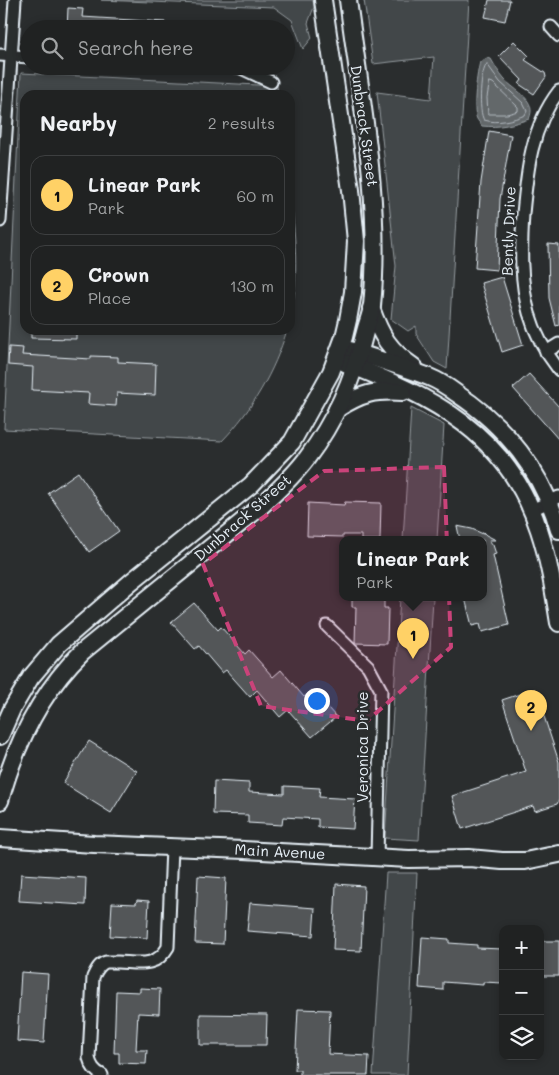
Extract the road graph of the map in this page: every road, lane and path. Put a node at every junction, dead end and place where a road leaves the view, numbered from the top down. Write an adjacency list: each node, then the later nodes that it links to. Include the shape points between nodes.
1 (15, 0): 5 (street)
2 (323, 0): 15 (main road, Dunbrack Street, via 356,241 353,292)
3 (348, 0): 12 (main road, Dunbrack Street, via 373,185 375,241)
4 (0, 55): 5 (street)
5 (12, 55): 6 (street); 10 (street)
6 (20, 56)
7 (256, 75): 8 (street)
8 (271, 82)
9 (559, 91): 14 (street, Bently Drive, via 544,116 531,153 522,235 526,300 532,323)
10 (1, 186): 11 (street)
11 (0, 221)
12 (371, 308): 16 (main road, Dunbrack Street); 18 (main road, via 381,334 393,351)
13 (559, 344): 14 (street)
14 (546, 352): 17 (street, Bently Drive)
15 (339, 353): 16 (main road); 26 (main road, Dunbrack Street, via 292,442 250,485 59,644 31,677)
16 (357, 360): 18 (main road); 19 (main road); 20 (main road, Dunbrack Street)
17 (559, 370)
18 (431, 378): 21 (main road, via 474,404 493,421 512,440)
19 (415, 392): 20 (main road, via 381,390 367,393); 22 (main road, via 458,418 492,449 518,484)
20 (338, 409): 27 (main road, Dunbrack Street, via 307,458 285,484 66,667 36,710 21,739)
21 (554, 500): 22 (street); 23 (main road)
22 (532, 510): 24 (main road, via 546,551)
23 (559, 530)
24 (559, 623)
25 (327, 626): 31 (street, Veronica Drive, via 368,666 381,690)
26 (0, 736)
27 (0, 801)
28 (0, 838): 29 (main road, Main Avenue)
29 (172, 847): 31 (main road, Main Avenue); 32 (street, via 168,947 152,963 105,962 93,977 90,1058 91,1065)
30 (559, 854): 31 (main road, Main Avenue, via 518,861)
31 (377, 857)
32 (102, 1075)

